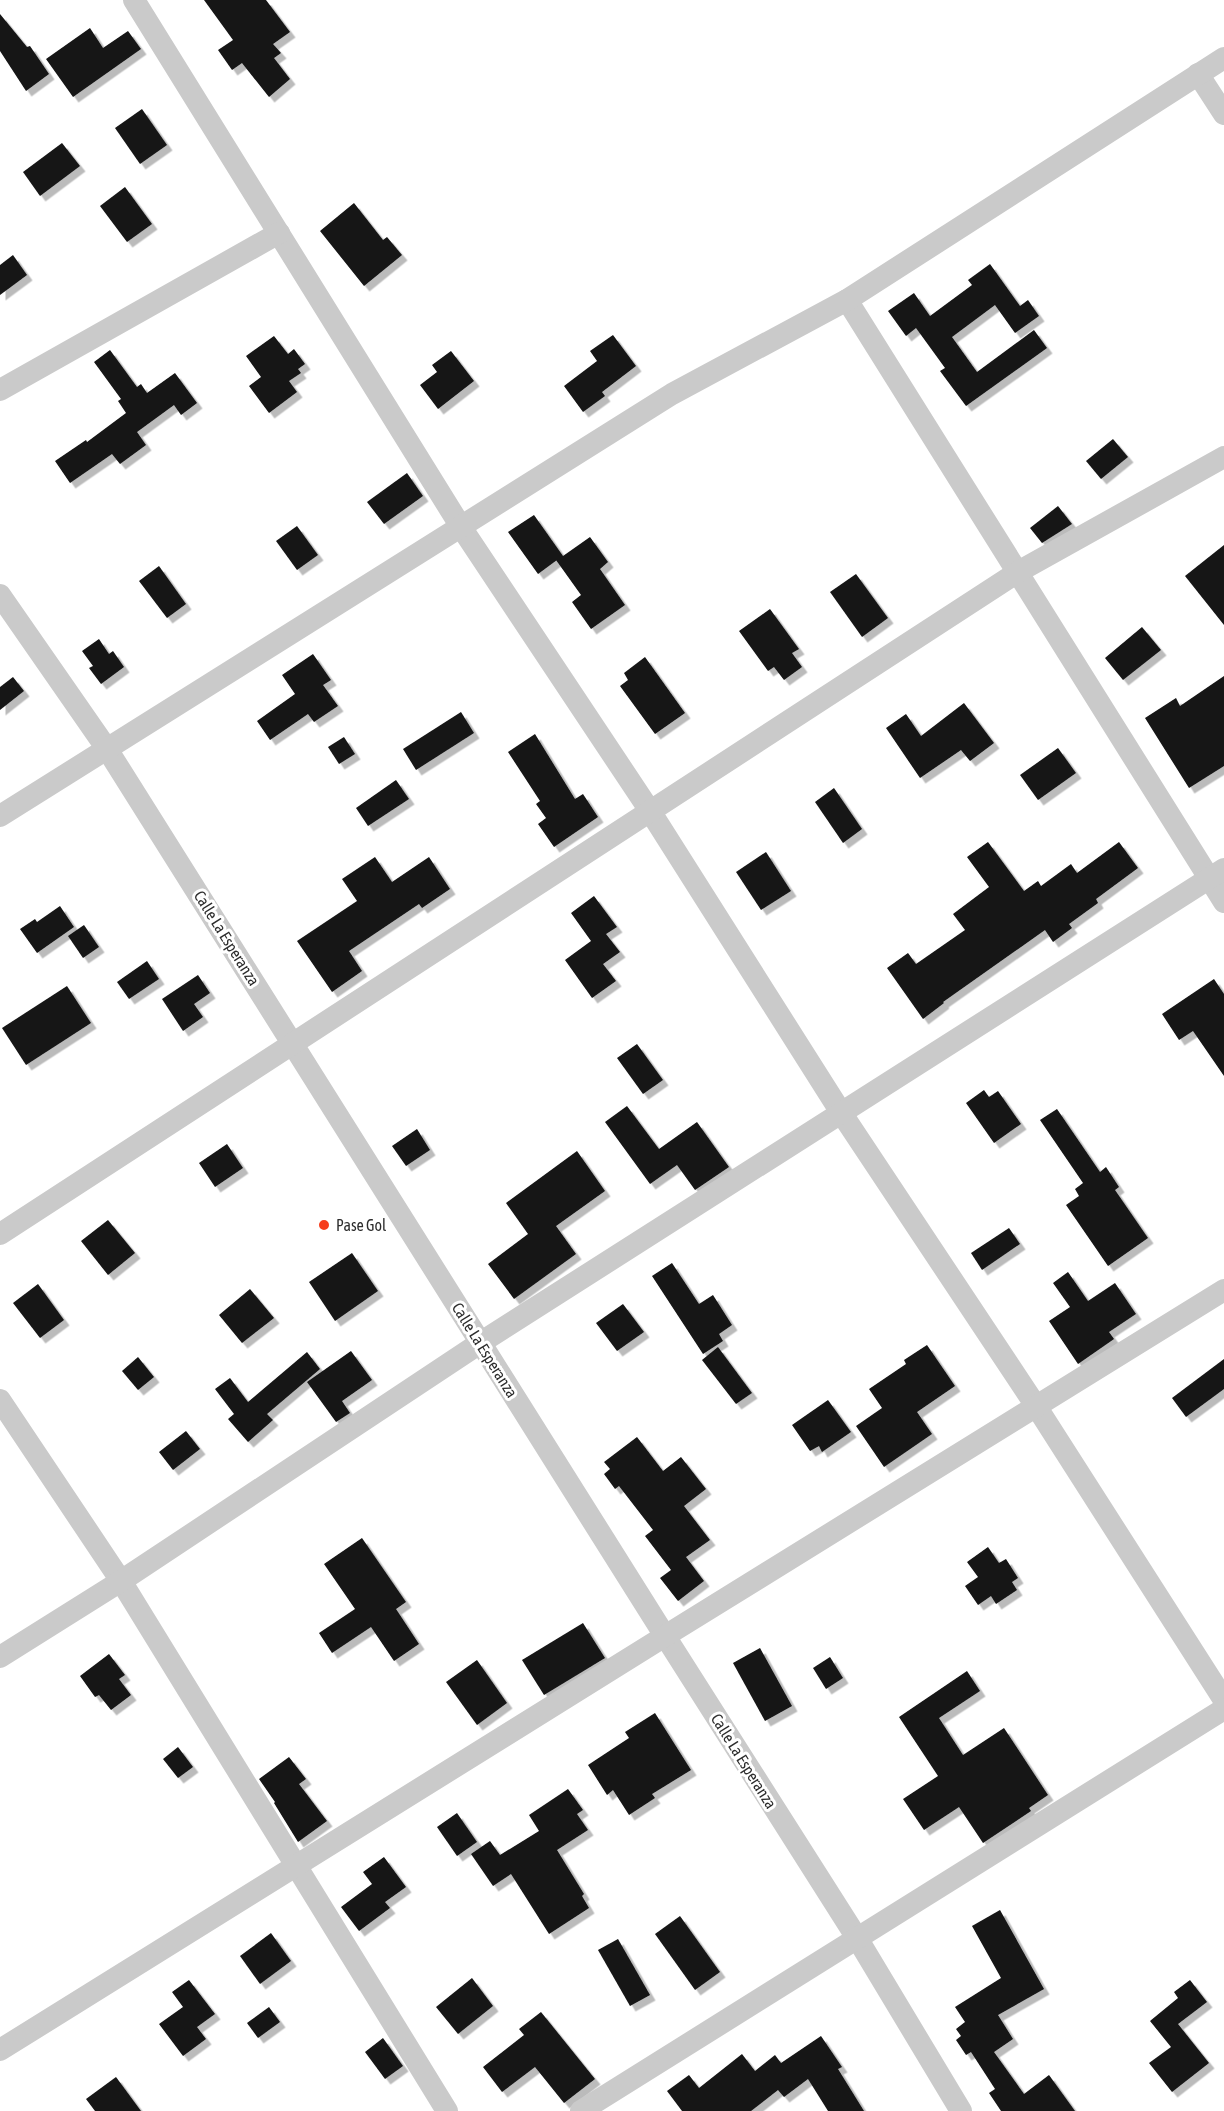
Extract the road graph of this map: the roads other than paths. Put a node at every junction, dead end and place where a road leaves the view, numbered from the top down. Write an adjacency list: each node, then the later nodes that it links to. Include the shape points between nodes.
1 (134, 0): 5 (street)
2 (1224, 58): 3 (street)
3 (1198, 74): 4 (street); 6 (street)
4 (1224, 114)
5 (279, 233): 7 (street); 9 (street)
6 (848, 300): 9 (street, via 672,394); 10 (street)
7 (0, 390)
8 (1224, 457): 10 (street)
9 (461, 526): 12 (street); 13 (street)
10 (1018, 572): 13 (street); 15 (street)
11 (0, 595): 12 (street, Calle La Esperanza)
12 (107, 748): 14 (street); 17 (street, Calle La Esperanza)
13 (650, 811): 17 (street); 18 (street)
14 (0, 816)
15 (1217, 874): 16 (street); 18 (street)
16 (1224, 902)
17 (293, 1043): 19 (street); 21 (street, Calle La Esperanza)
18 (842, 1114): 21 (street); 23 (street)
19 (0, 1234)
20 (1224, 1290): 23 (street)
21 (480, 1343): 24 (street); 25 (street, Calle La Esperanza)
22 (0, 1400): 24 (street)
23 (1036, 1406): 25 (street); 27 (street)
24 (121, 1581): 26 (street); 29 (street)
25 (664, 1636): 29 (street); 30 (street, Calle La Esperanza)
26 (0, 1657)
27 (1224, 1700)
28 (1224, 1709): 30 (street)
29 (296, 1866): 31 (street); 32 (street)
30 (857, 1938): 33 (street); 34 (street, Calle La Esperanza)
31 (0, 2050)
32 (447, 2111)
33 (581, 2111)
34 (962, 2111)

